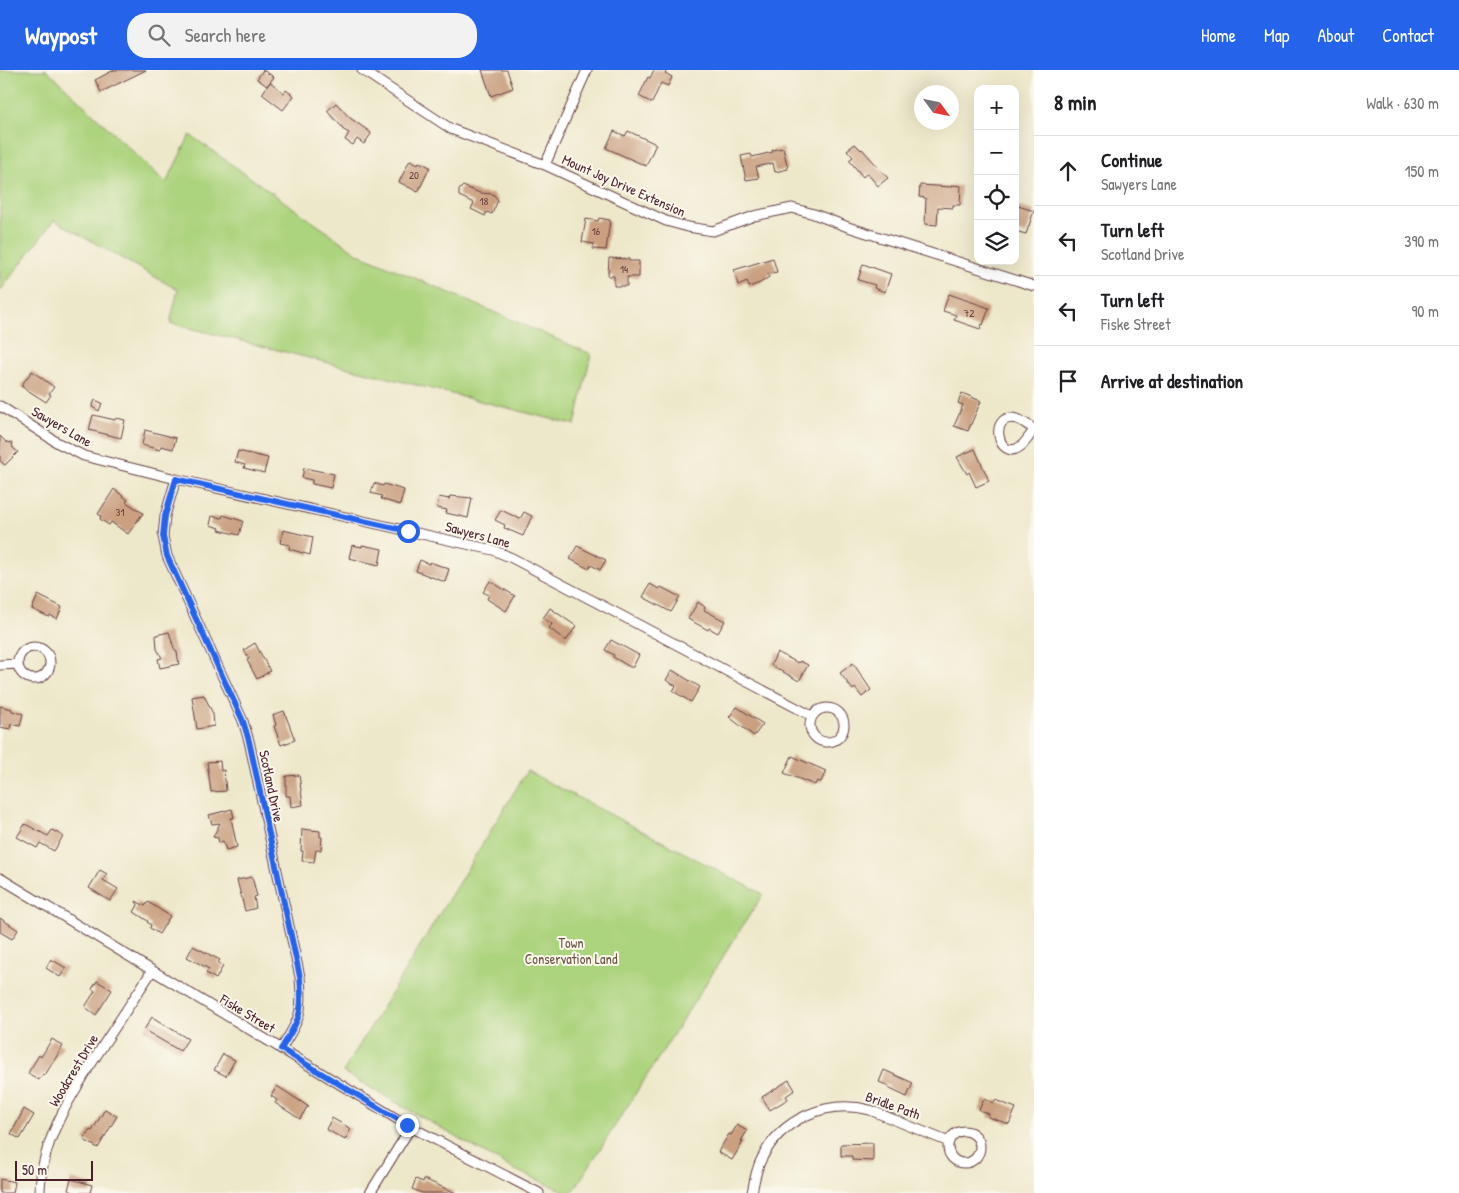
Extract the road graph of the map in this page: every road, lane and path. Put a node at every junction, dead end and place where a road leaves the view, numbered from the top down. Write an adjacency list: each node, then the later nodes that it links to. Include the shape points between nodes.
1 (362, 70): 3 (street, Mount Joy Drive Extension, via 450,129)
2 (587, 70): 3 (street)
3 (545, 165): 4 (street, Mount Joy Drive Extension, via 688,228 713,231 754,216 792,208)
4 (1034, 286)
5 (0, 406): 6 (street, Sawyers Lane, via 84,456)
6 (176, 479): 9 (street, Sawyers Lane, via 493,550); 12 (street, Scotland Drive, via 165,516 163,536 167,556 243,721 300,977 300,1015)
7 (18, 664): 8 (street)
8 (0, 665)
9 (812, 716): 9 (street, via 826,707 837,710 845,724 842,734 833,742 816,738 810,728)
10 (0, 878): 11 (street, Fiske Street)
11 (152, 971): 12 (street, Fiske Street); 15 (street, Woodcrest Drive, via 65,1108 52,1137)
12 (281, 1049): 13 (street, Fiske Street)
13 (411, 1127): 16 (street); 17 (street, Fiske Street)
14 (949, 1142): 18 (street, Bridle Path, via 870,1110 826,1108 796,1120 775,1139 760,1162)
15 (40, 1193)
16 (370, 1193)
17 (539, 1193)
18 (752, 1193)

